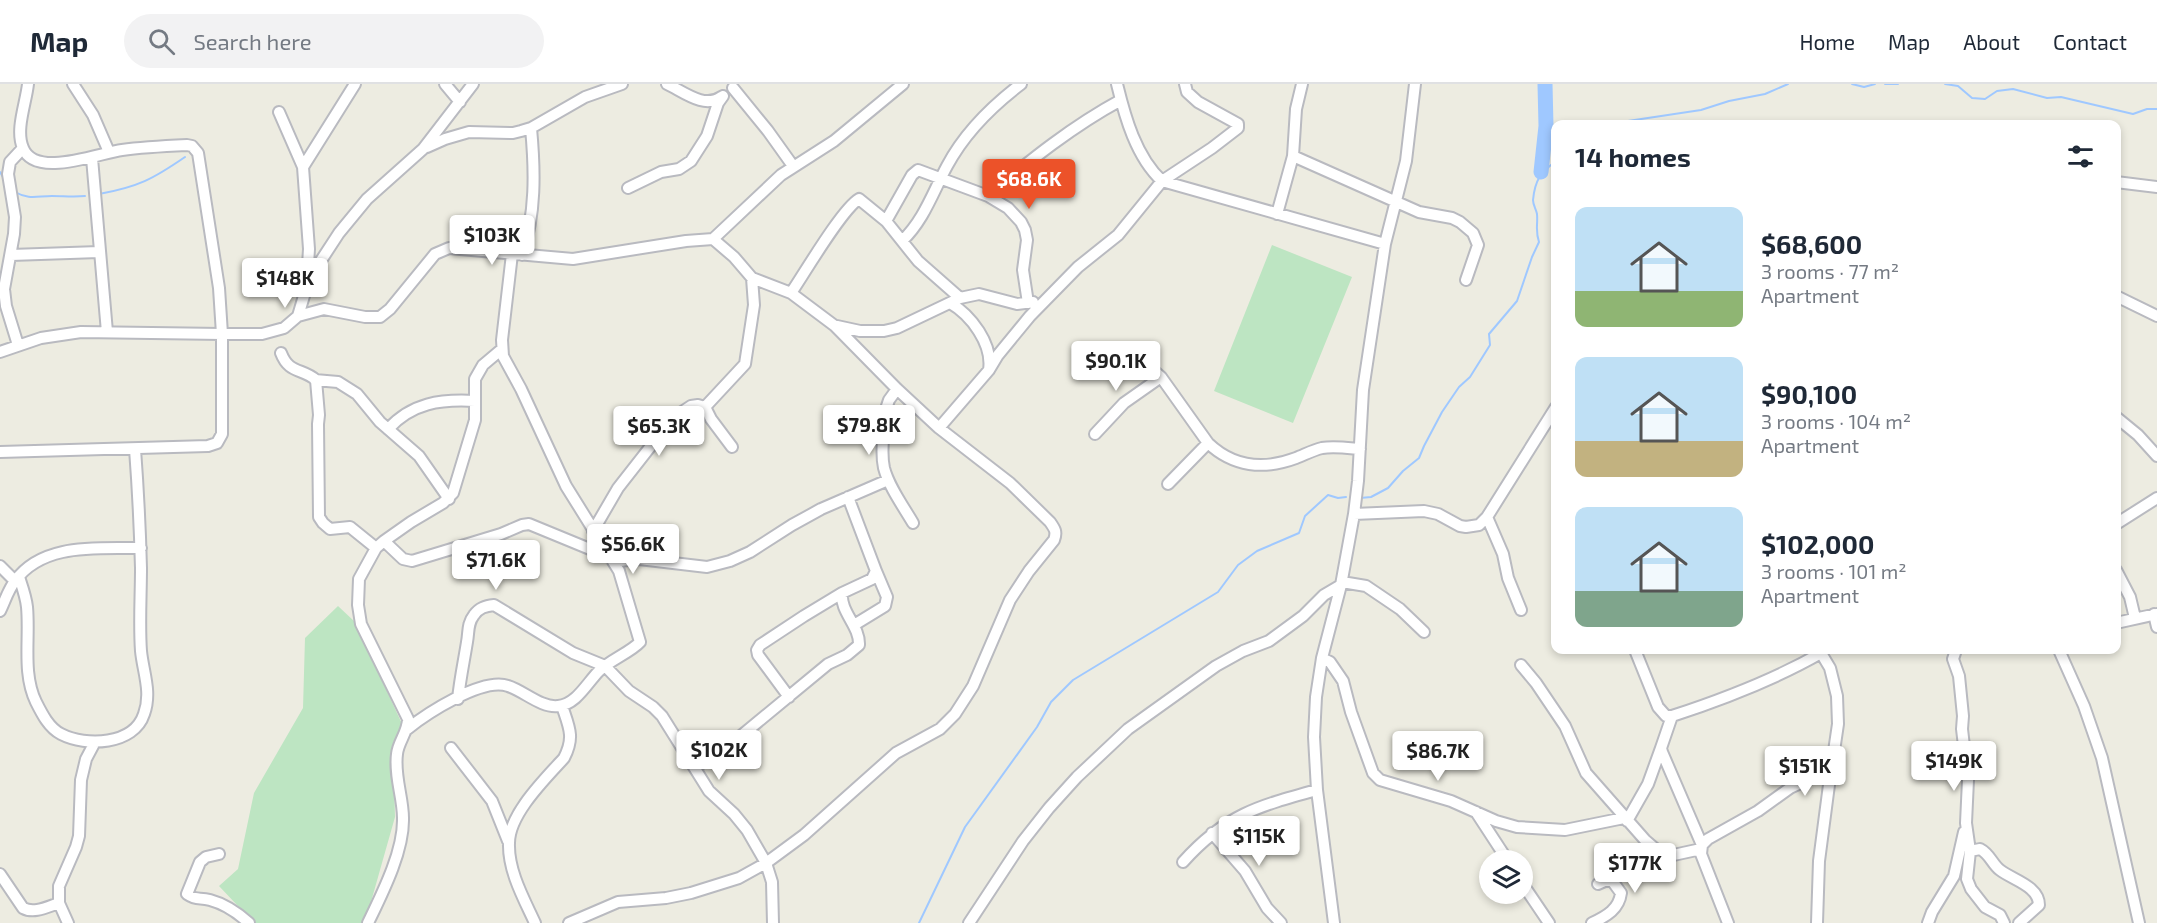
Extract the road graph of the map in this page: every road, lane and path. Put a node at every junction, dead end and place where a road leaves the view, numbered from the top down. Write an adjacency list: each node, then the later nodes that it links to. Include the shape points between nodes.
1 (28, 84): 20 (street, via 21,130)
2 (74, 84): 22 (street)
3 (355, 84): 26 (street)
4 (445, 84): 17 (street)
5 (473, 84): 17 (street)
6 (621, 84): 19 (street, via 585,97)
7 (667, 84): 15 (street, via 705,102)
8 (903, 84): 25 (street, via 834,141)
9 (1021, 84): 27 (street, via 999,100 969,134)
10 (1117, 84): 16 (street)
11 (1185, 84): 28 (street, via 1187,92 1198,102 1238,124 1238,128)
12 (1302, 84): 23 (street)
13 (1415, 84): 33 (street)
14 (735, 86): 15 (street); 25 (street)
15 (723, 96): 31 (street, via 707,136 691,161 679,170 661,172)
16 (1121, 100): 28 (street, via 1142,154); 32 (street, via 1035,157)
17 (460, 102): 21 (street)
18 (279, 112): 26 (street)
19 (531, 128): 21 (street, via 513,133 457,134); 41 (street, via 533,202 528,237)
20 (23, 148): 24 (street, via 39,161); 40 (street, via 10,162 8,174 15,218)
21 (423, 149): 44 (street, via 367,199 339,233)
22 (109, 152): 24 (street); 54 (street, via 187,145 196,149 219,288)
23 (1293, 156): 33 (street); 34 (street)
24 (92, 158): 39 (street)
25 (793, 166): 36 (street)
26 (303, 167): 44 (street, via 309,249)
27 (942, 178): 32 (street); 35 (street, via 921,170 915,172); 37 (street, via 918,224)
28 (1162, 181): 34 (street); 48 (street, via 1118,235)
29 (2121, 183): 30 (street)
30 (2157, 187)
31 (628, 188)
32 (988, 196): 49 (street, via 1008,208 1025,230 1023,270)
33 (1397, 201): 38 (street); 43 (street, via 1419,212 1452,218 1473,233 1477,251)
34 (1277, 214): 38 (street)
35 (886, 221): 37 (street); 45 (street, via 857,200)
36 (713, 238): 41 (street, via 573,259); 42 (street)
37 (902, 241): 47 (street)
38 (1385, 244): 74 (street, via 1363,390)
39 (99, 252): 40 (street); 53 (street)
40 (11, 255): 55 (street, via 4,289)
41 (517, 255): 50 (street, via 442,250 380,317 364,318 324,309); 56 (street)
42 (752, 278): 45 (street); 65 (street, via 746,364)
43 (1466, 280)
44 (305, 288): 50 (street)
45 (791, 293): 52 (street)
46 (2121, 298): 51 (street)
47 (955, 300): 49 (street, via 979,294 1005,302); 52 (street, via 884,331 860,332); 60 (street, via 976,328 989,357)
48 (1045, 300): 49 (street); 60 (street)
49 (1028, 303)
50 (298, 316): 54 (street, via 284,328 270,332)
51 (2157, 316)
52 (835, 326): 63 (street)
53 (108, 332): 54 (street); 55 (street, via 56,335)
54 (222, 334): 73 (street, via 222,434 217,443)
55 (18, 345): 58 (street)
56 (502, 349): 64 (street, via 483,365 475,379); 86 (street, via 556,466)
57 (1129, 349): 61 (street)
58 (0, 352)
59 (281, 352): 62 (street, via 292,369)
60 (989, 370): 68 (street)
61 (1161, 377): 70 (street, via 1125,403); 71 (street)
62 (315, 380): 69 (street, via 344,384); 87 (street, via 319,517 330,529 350,527)
63 (897, 390): 68 (street); 77 (street, via 887,406 883,455)
64 (475, 401): 69 (street, via 436,401 399,417); 81 (street, via 475,420)
65 (705, 407): 72 (street); 86 (street, via 691,406 658,436 618,488)
66 (1551, 414): 83 (street)
67 (2121, 421): 76 (street)
68 (939, 428): 133 (street, via 1027,498 1055,529 1054,540 1010,600 973,686 948,722 896,753 821,821)
69 (388, 429): 81 (street, via 419,456)
70 (1095, 434)
71 (1208, 443): 74 (street, via 1235,461 1256,466 1281,463 1326,447); 78 (street)
72 (732, 447)
73 (135, 449): 75 (street); 88 (street)
74 (1360, 449): 82 (street)
75 (0, 452)
76 (2157, 456)
77 (888, 480): 79 (street); 85 (street)
78 (1168, 484)
79 (848, 497): 89 (street, via 750,552 707,567 639,559 619,561); 91 (street)
80 (2157, 498): 84 (street)
81 (449, 499): 87 (street)
82 (1354, 514): 83 (street, via 1424,511 1466,527 1479,525); 94 (street)
83 (1487, 518): 96 (street)
84 (2121, 521)
85 (913, 523)
86 (593, 531): 89 (street)
87 (380, 544): 89 (street, via 412,561 529,524); 116 (street, via 358,579 358,605 361,624 408,719)
88 (141, 548): 92 (street, via 53,553); 117 (street, via 141,650 148,688 146,711 135,730)
89 (611, 557): 111 (street, via 619,571 639,642)
90 (0, 566): 92 (street)
91 (876, 571): 95 (street, via 872,579); 101 (street, via 887,597 885,606)
92 (17, 578): 97 (street); 117 (street, via 27,606 28,674 35,699 60,734)
93 (2121, 580): 99 (street)
94 (1341, 584): 103 (street, via 1366,586 1400,609); 109 (street); 144 (street, via 1269,641 1216,666 1128,729 1049,808)
95 (842, 593): 101 (street, via 841,601); 112 (street, via 757,650)
96 (1521, 610)
97 (0, 611)
98 (2156, 614): 99 (street); 102 (street)
99 (2135, 618): 100 (street)
100 (2121, 622)
101 (854, 625): 112 (street, via 859,645 828,664)
102 (2157, 627)
103 (1424, 632)
104 (1637, 654): 115 (street, via 1658,707 1666,716)
105 (1817, 654): 115 (street, via 1789,672)
106 (1823, 654): 120 (street, via 1838,696)
107 (1955, 654): 125 (street, via 1968,780)
108 (2061, 654): 154 (street, via 2102,758)
109 (1322, 658): 122 (street, via 1314,714); 123 (street, via 1330,662 1343,681 1376,777)
110 (1521, 665): 124 (street, via 1564,726 1586,773)
111 (605, 666): 113 (street, via 573,653 494,605 484,606 474,614 468,627); 114 (street); 121 (street, via 662,716)
112 (789, 697): 121 (street, via 719,754)
113 (458, 699): 114 (street, via 497,684 545,704); 116 (street)
114 (562, 706): 127 (street, via 572,737 570,748 517,816)
115 (1672, 716): 119 (street)
116 (406, 730): 140 (street, via 397,753 402,837)
117 (95, 742): 137 (street, via 81,780 79,836 58,886)
118 (451, 748): 127 (street, via 492,801)
119 (1661, 748): 124 (street, via 1648,784); 128 (street)
120 (1833, 758): 128 (street, via 1818,775 1790,788); 150 (street, via 1818,880)
121 (694, 767): 133 (street, via 713,797 747,830)
122 (1317, 790): 126 (street, via 1247,812); 146 (street)
123 (1476, 812): 124 (street, via 1517,827 1552,830); 129 (street)
124 (1626, 820): 128 (street, via 1664,855)
125 (1966, 823): 130 (street); 151 (street, via 1954,876)
126 (1212, 833): 132 (street); 145 (street, via 1245,871)
127 (508, 841): 141 (street, via 518,886)
128 (1701, 847): 149 (street)
129 (1501, 850)
130 (1970, 851): 152 (street, via 1969,885 1984,906 2000,915); 153 (street, via 1987,852 2001,871 2036,895 2039,905)
131 (219, 854): 139 (street, via 200,862 187,894 194,900 207,899 226,906)
132 (1183, 862)
133 (766, 863): 142 (street, via 712,887 666,898 618,902); 143 (street, via 772,882)
134 (0, 874): 137 (street, via 22,908 33,911)
135 (1598, 884): 148 (street, via 1613,882 1621,893 1619,903)
136 (1533, 899): 147 (street)
137 (59, 903): 138 (street)
138 (68, 923)
139 (249, 923)
140 (369, 923)
141 (536, 923)
142 (569, 923)
143 (773, 923)
144 (969, 923)
145 (1281, 923)
146 (1334, 923)
147 (1549, 923)
148 (1592, 923)
149 (1728, 923)
150 (1817, 923)
151 (1928, 923)
152 (2004, 923)
153 (2019, 923)
154 (2139, 923)

